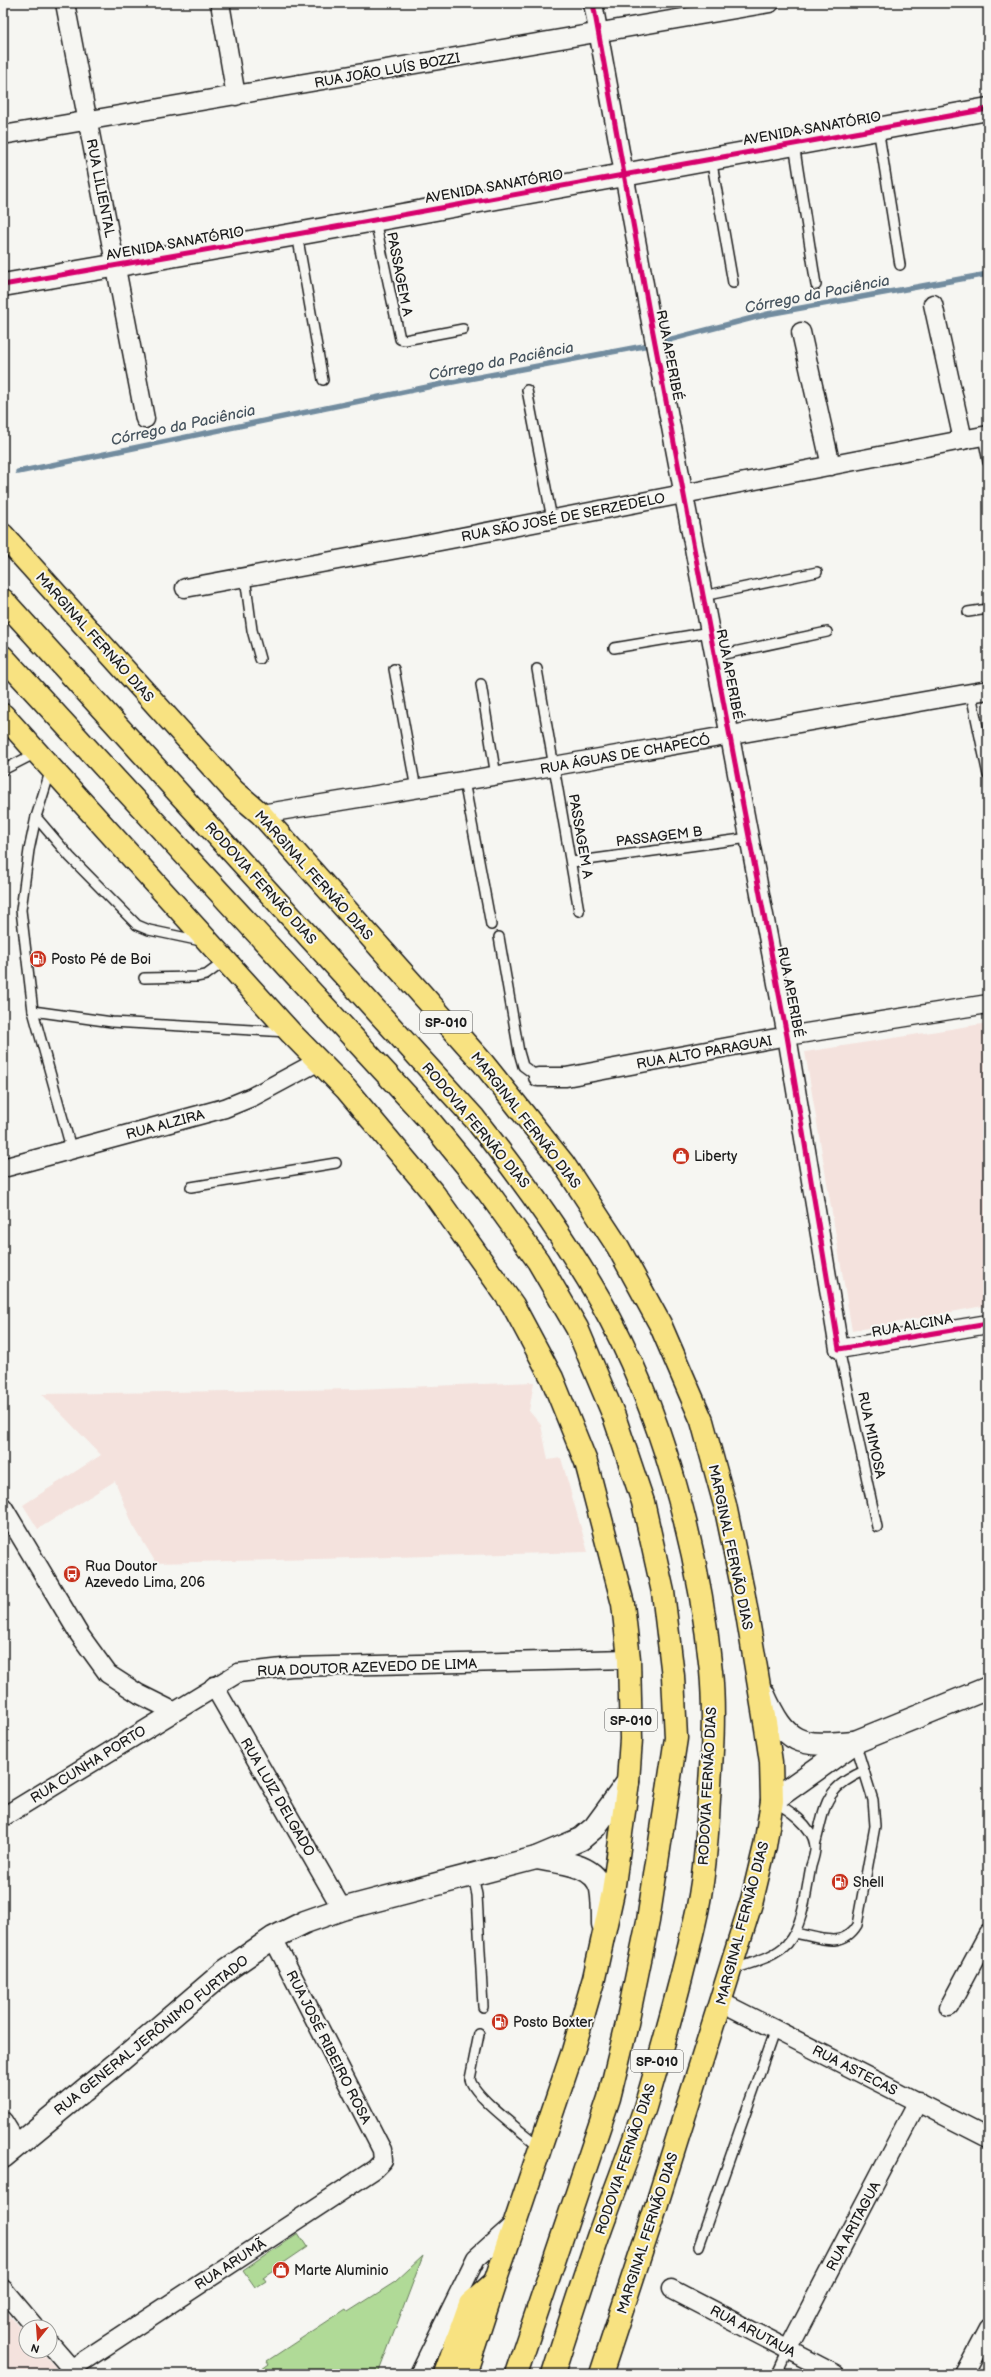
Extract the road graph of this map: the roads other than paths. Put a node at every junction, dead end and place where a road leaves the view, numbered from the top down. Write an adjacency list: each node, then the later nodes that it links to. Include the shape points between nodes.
1 (65, 3): 8 (street, RUA LILIENTAL)
2 (220, 3): 6 (street)
3 (594, 3): 5 (street, RUA APERIBÉ)
4 (770, 3): 5 (street, RUA JOÃO LUÍS BOZZI)
5 (599, 34): 6 (street, RUA JOÃO LUÍS BOZZI); 13 (street, RUA APERIBÉ)
6 (236, 96): 8 (street, RUA JOÃO LUÍS BOZZI)
7 (988, 108): 9 (street, AVENIDA SANATÓRIO)
8 (88, 121): 10 (street, RUA JOÃO LUÍS BOZZI); 16 (street, RUA LILIENTAL)
9 (878, 128): 11 (street, AVENIDA SANATÓRIO); 17 (lane)
10 (3, 135)
11 (794, 144): 12 (street, AVENIDA SANATÓRIO); 20 (lane)
12 (711, 158): 13 (street, AVENIDA SANATÓRIO); 18 (lane)
13 (624, 174): 14 (street, AVENIDA SANATÓRIO); 31 (street, RUA APERIBÉ)
14 (375, 220): 15 (street, AVENIDA SANATÓRIO); 22 (lane, PASSAGEM A, via 400,339)
15 (297, 234): 16 (street, AVENIDA SANATÓRIO); 24 (lane)
16 (116, 264): 19 (street, AVENIDA SANATÓRIO); 26 (street, RUA LILIENTAL)
17 (900, 265)
18 (733, 283)
19 (3, 285)
20 (816, 285)
21 (933, 304): 28 (street)
22 (463, 329)
23 (801, 332): 30 (street)
24 (323, 380)
25 (527, 390): 32 (lane)
26 (145, 419)
27 (985, 435): 28 (street, RUA SÃO JOSÉ DE SERZEDELO); 29 (lane)
28 (963, 440): 30 (street, RUA SÃO JOSÉ DE SERZEDELO)
29 (988, 462)
30 (831, 466): 31 (street, RUA SÃO JOSÉ DE SERZEDELO)
31 (684, 494): 32 (street, RUA SÃO JOSÉ DE SERZEDELO); 37 (street, RUA APERIBÉ)
32 (552, 519): 35 (street, RUA SÃO JOSÉ DE SERZEDELO)
33 (3, 535): 61 (main road, MARGINAL FERNÃO DIAS / SP-010, via 234,791)
34 (817, 572): 37 (lane)
35 (245, 577): 36 (street, RUA SÃO JOSÉ DE SERZEDELO); 46 (lane, via 252,630)
36 (185, 588)
37 (703, 596): 41 (street, RUA APERIBÉ)
38 (3, 600): 129 (main road, RODOVIA FERNÃO DIAS / SP-010, via 474,1118 524,1180 602,1303 635,1372 665,1453 689,1537 703,1607 711,1674 713,1736 707,1842 695,1923 644,2108 587,2267)
39 (988, 609): 40 (lane)
40 (968, 612)
41 (710, 632): 43 (lane); 44 (street, RUA APERIBÉ)
42 (827, 632): 44 (lane)
43 (614, 648)
44 (715, 656): 52 (street, RUA APERIBÉ)
45 (3, 657): 128 (main road, SP-010, via 429,1120 488,1192 538,1261 577,1328 614,1416 643,1502 663,1592 673,1676 676,1738 648,1922 608,2098)
46 (260, 659)
47 (394, 669): 60 (lane)
48 (537, 669): 54 (lane, PASSAGEM A)
49 (481, 684): 58 (lane)
50 (979, 692): 52 (street, RUA ÁGUAS DE CHAPECÓ); 57 (lane)
51 (3, 716): 53 (main road, SP-010)
52 (730, 736): 54 (street, RUA ÁGUAS DE CHAPECÓ); 63 (street, RUA APERIBÉ)
53 (36, 753): 55 (main road, SP-010); 56 (lane)
54 (554, 766): 58 (street, RUA ÁGUAS DE CHAPECÓ); 64 (lane, PASSAGEM A)
55 (51, 769): 62 (lane); 68 (main road, SP-010)
56 (3, 770)
57 (988, 774)
58 (496, 776): 59 (street, RUA ÁGUAS DE CHAPECÓ)
59 (464, 781): 60 (street, RUA ÁGUAS DE CHAPECÓ); 66 (lane)
60 (416, 789): 61 (street, RUA ÁGUAS DE CHAPECÓ)
61 (261, 814): 86 (main road, MARGINAL FERNÃO DIAS / SP-010, via 483,1063 563,1162 618,1247 660,1324 702,1421 725,1505)
62 (36, 817): 68 (lane, via 124,915 137,925 149,930); 72 (lane, via 21,910)
63 (749, 838): 64 (lane, PASSAGEM B); 74 (street, RUA APERIBÉ)
64 (572, 862): 65 (lane, PASSAGEM A)
65 (579, 910)
66 (491, 925)
67 (499, 937): 76 (lane, via 519,1052 523,1066)
68 (208, 942): 69 (main road, SP-010)
69 (225, 961): 70 (lane, via 206,975); 73 (main road, SP-010)
70 (144, 978)
71 (988, 1004): 74 (street, RUA ALTO PARAGUAI)
72 (33, 1011): 73 (lane, via 112,1022); 77 (lane)
73 (291, 1033): 75 (main road, SP-010)
74 (787, 1036): 76 (street, RUA ALTO PARAGUAI, via 566,1077); 82 (street, RUA APERIBÉ)
75 (319, 1061): 77 (street, RUA ALZIRA, via 252,1097 225,1108); 85 (main road, SP-010, via 346,1089 434,1194 513,1305 552,1378 586,1462 607,1537 623,1604)
76 (538, 1077)
77 (71, 1148): 79 (street, RUA ALZIRA)
78 (336, 1164): 80 (lane)
79 (3, 1168)
80 (191, 1187)
81 (988, 1324): 82 (street, RUA ALCINA)
82 (839, 1349): 84 (lane, RUA MIMOSA)
83 (3, 1507): 89 (street, via 78,1634 108,1674 139,1694)
84 (876, 1527)
85 (628, 1658): 87 (street, RUA DOUTOR AZEVEDO DE LIMA, via 291,1667 238,1673); 92 (main road, SP-010, via 631,1738)
86 (759, 1682): 90 (street, via 775,1718 793,1738 812,1744); 93 (main road, MARGINAL FERNÃO DIAS / SP-010, via 771,1762)
87 (214, 1686): 89 (street, RUA DOUTOR AZEVEDO DE LIMA); 98 (street, RUA LUIZ DELGADO)
88 (984, 1693): 90 (street)
89 (174, 1711): 94 (street, RUA CUNHA PORTO)
90 (855, 1742): 91 (lane); 93 (street)
91 (864, 1771): 95 (lane, via 836,1786 827,1802); 99 (lane, via 875,1812 875,1826 857,1925 852,1934 844,1939)
92 (628, 1782): 96 (street, RUA GENERAL JERÔNIMO FURTADO, via 595,1827 581,1839); 101 (main road, SP-010, via 621,1849)
93 (772, 1801): 95 (lane, via 792,1812 806,1826); 103 (main road, MARGINAL FERNÃO DIAS / SP-010, via 752,1900)
94 (3, 1817)
95 (815, 1845): 99 (lane, via 802,1914)
96 (536, 1858): 97 (street, RUA GENERAL JERÔNIMO FURTADO); 101 (street, RUA GENERAL JERÔNIMO FURTADO, via 578,1867 596,1879 601,1888)
97 (473, 1875): 98 (street, RUA GENERAL JERÔNIMO FURTADO); 105 (lane, via 477,1895)
98 (342, 1909): 102 (street, RUA GENERAL JERÔNIMO FURTADO, via 305,1922)
99 (794, 1933): 103 (lane, via 786,1945 774,1954)
100 (988, 1934): 106 (street)
101 (604, 1936): 112 (main road, SP-010, via 573,2051)
102 (273, 1938): 113 (street, RUA GENERAL JERÔNIMO FURTADO, via 225,1971); 114 (street, RUA JOSÉ RIBEIRO ROSA)
103 (731, 1970): 104 (main road, MARGINAL FERNÃO DIAS / SP-010)
104 (721, 2002): 107 (street, RUA ASTECAS); 130 (main road, MARGINAL FERNÃO DIAS / SP-010)
105 (483, 2007)
106 (949, 2007)
107 (775, 2029): 109 (street, RUA ASTECAS); 116 (lane)
108 (479, 2034): 112 (lane, via 471,2084 487,2102)
109 (918, 2101): 111 (street, RUA ASTECAS); 122 (street, RUA ARITAGUA)
110 (3, 2121): 113 (street)
111 (988, 2138)
112 (540, 2147): 115 (main road, SP-010)
113 (10, 2150)
114 (384, 2157): 124 (street, RUA ARUMÃ, via 381,2165)
115 (514, 2224): 117 (main road, SP-010); 125 (street, via 476,2258)
116 (699, 2246)
117 (494, 2282): 126 (main road, via 470,2304); 127 (main road)
118 (3, 2289): 120 (street)
119 (671, 2289): 122 (street, RUA ARUTAUA)
120 (28, 2319)
121 (988, 2328): 133 (street)
122 (788, 2350): 131 (lane); 132 (street, RUA ARUTAUA)
123 (58, 2353): 124 (street)
124 (73, 2371)
125 (419, 2374)
126 (445, 2374)
127 (465, 2374)
128 (516, 2374)
129 (553, 2374)
130 (601, 2374)
131 (777, 2374)
132 (835, 2374)
133 (964, 2374)

